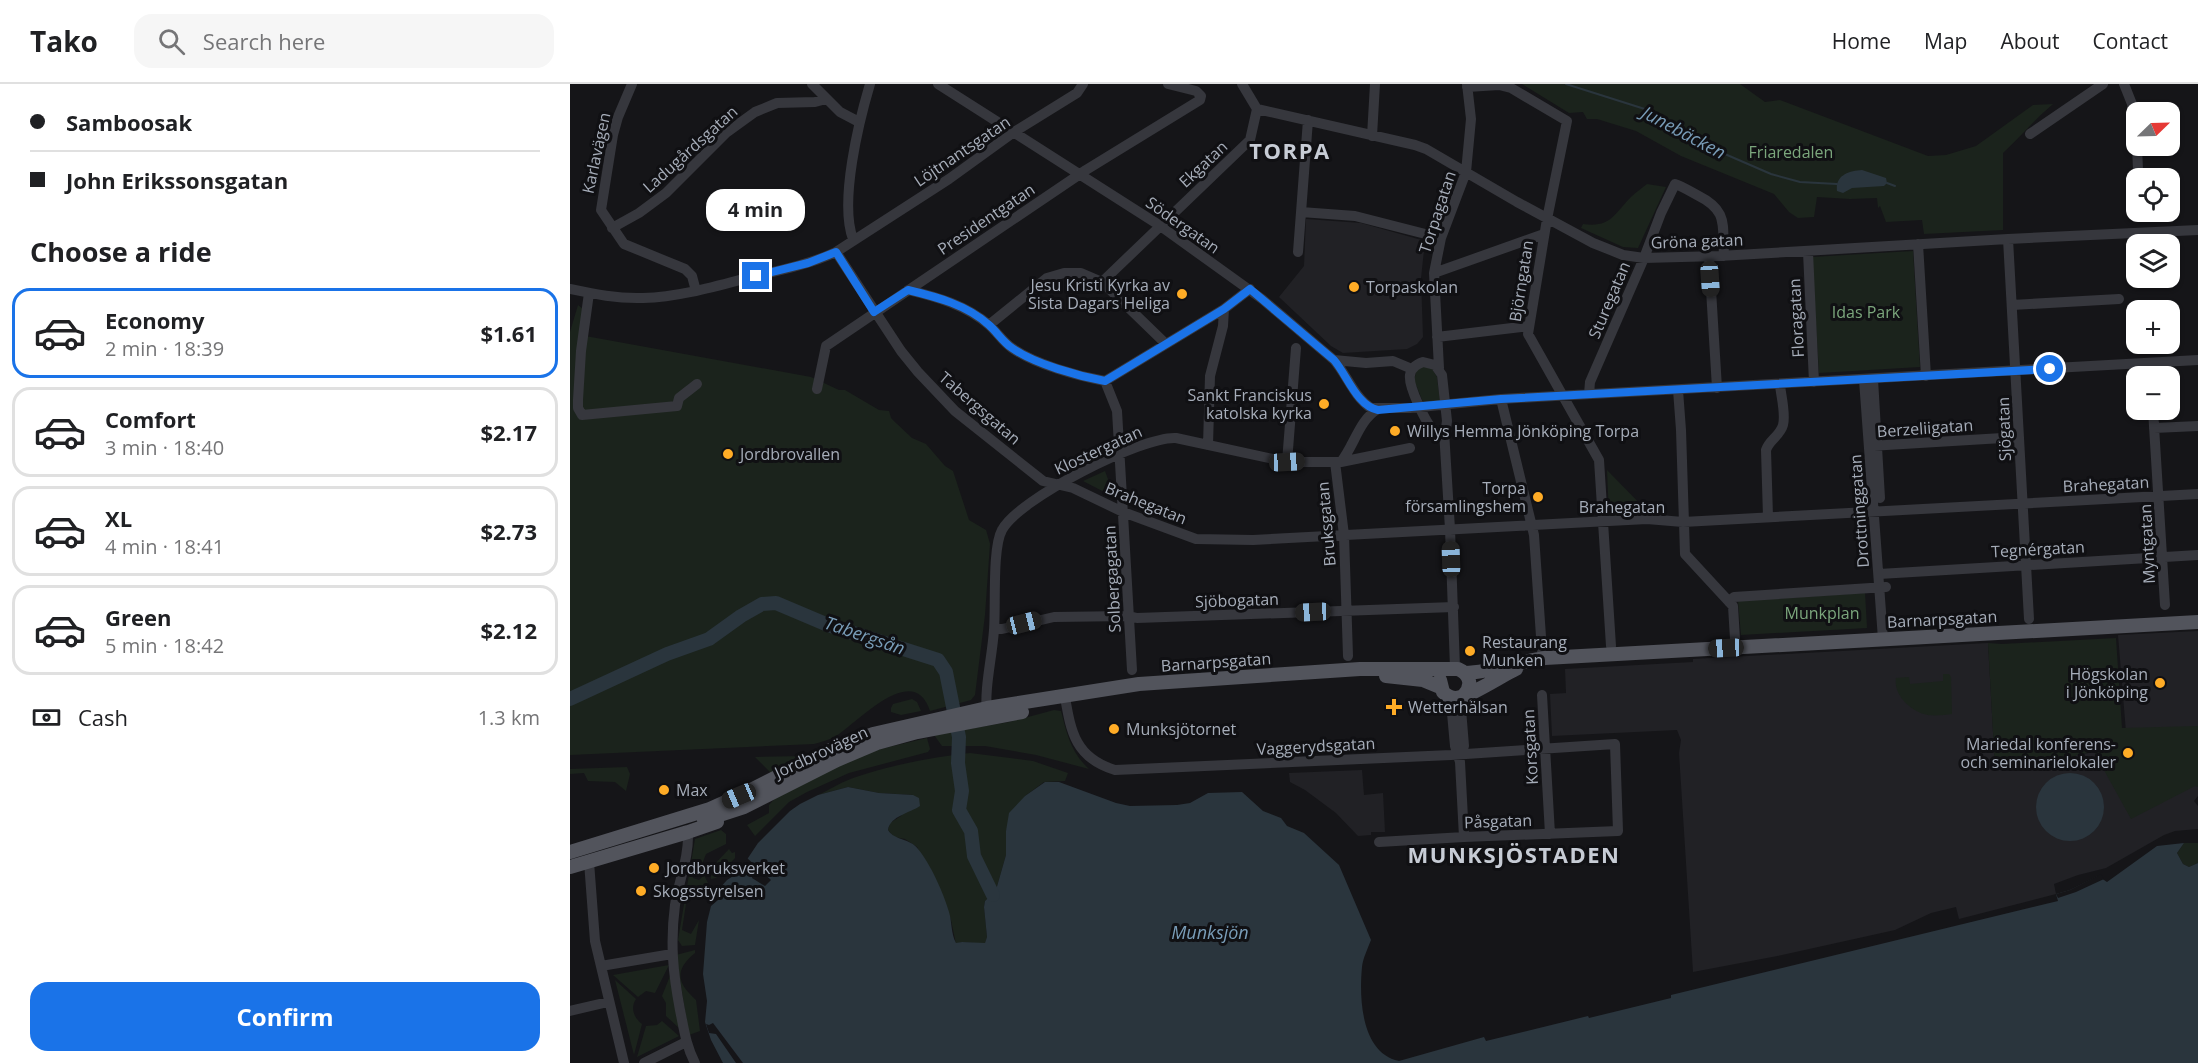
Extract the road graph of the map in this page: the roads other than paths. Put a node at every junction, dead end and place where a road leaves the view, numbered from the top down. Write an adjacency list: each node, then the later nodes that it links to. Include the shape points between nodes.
1 (632, 84): 25 (street, Karlavägen, via 613,135 601,204)
2 (812, 84): 12 (street)
3 (870, 84): 16 (street)
4 (938, 84): 17 (street, Södergatan)
5 (1083, 84): 17 (street, Löjtnantsgatan, via 1077,93)
6 (1168, 84): 21 (street, Presidentgatan, via 1201,96 1198,102)
7 (1242, 84): 14 (street)
8 (1376, 84): 19 (street)
9 (2103, 84): 18 (street)
10 (2124, 84): 13 (street)
11 (1467, 85): 20 (street, Torpagatan, via 1471,119); 23 (street, Björngatan, via 1511,88 1567,121)
12 (826, 99): 16 (street); 25 (street, Ladugårdsgatan, via 777,103 755,112 726,133 666,193)
13 (2131, 102)
14 (1257, 109): 15 (street, Gröna gatan); 24 (street, Ekgatan, via 1250,140)
15 (1308, 120): 19 (street, Gröna gatan); 22 (street)
16 (859, 122): 28 (street, via 849,195)
17 (1014, 132): 21 (street, Södergatan); 28 (street, Löjtnantsgatan)
18 (2030, 134)
19 (1372, 135): 20 (street, Gröna gatan, via 1425,149)
20 (1466, 172): 23 (street, Gröna gatan); 29 (street, Torpagatan)
21 (1080, 174): 24 (street, Södergatan); 42 (street, Presidentgatan)
22 (1301, 212): 29 (street, via 1355,216); 33 (street)
23 (1547, 219): 27 (street, Björngatan); 37 (street, Gröna gatan, via 1593,243 1623,255)
24 (1159, 225): 39 (street, Ekgatan); 41 (street, Södergatan)
25 (612, 228): 43 (street, via 628,247 685,269 692,276)
26 (2198, 231): 30 (street, Gröna gatan)
27 (1544, 234): 38 (street); 50 (street, Björngatan)
28 (853, 238): 32 (street, Löjtnantsgatan)
29 (1441, 238): 38 (street, Torpagatan)
30 (2008, 239): 31 (street, Gröna gatan); 46 (street, Sjögatan)
31 (1918, 244): 34 (street, Gröna gatan); 61 (street)
32 (836, 252): 43 (street, Löjtnantsgatan, via 808,263); 48 (street, Tabergsgatan)
33 (1298, 252)
34 (1808, 252): 35 (street, Gröna gatan); 64 (street, Floragatan)
35 (1724, 256): 36 (street, Gröna gatan); 37 (street, Sturegatan, via 1719,211 1711,201 1677,185 1661,213)
36 (1709, 257): 37 (street, Gröna gatan); 67 (street)
37 (1644, 258): 70 (street, Sturegatan, via 1590,382)
38 (1434, 273): 51 (street, Torpagatan)
39 (1102, 282): 49 (street, via 1081,273 1056,275 1040,283); 52 (street)
40 (570, 289): 44 (street, Löjtnantsgatan)
41 (1250, 289): 47 (street); 54 (street, Södergatan)
42 (908, 290): 48 (street, Presidentgatan); 49 (street, via 961,307)
43 (696, 291): 44 (street, Löjtnantsgatan, via 643,298)
44 (589, 293): 65 (street, via 578,400 582,415 677,406 680,398)
45 (2119, 299): 46 (street)
46 (2012, 305): 60 (street, Sjögatan)
47 (1224, 309): 52 (street); 82 (street, via 1210,376)
48 (874, 312): 68 (street, Presidentgatan, via 826,346); 89 (street, Tabergsgatan, via 940,396 1043,481)
49 (989, 325): 63 (street, via 1024,355)
50 (1529, 326): 51 (street); 71 (street, Björngatan, via 1528,334)
51 (1437, 337): 57 (street, Torpagatan)
52 (1166, 344): 63 (street)
53 (1296, 348): 87 (street)
54 (1334, 360): 59 (street, via 1392,361); 75 (street, Södergatan, via 1360,398)
55 (2198, 360): 56 (street)
56 (2151, 363): 58 (street); 60 (street)
57 (1434, 365): 59 (street, via 1423,362); 73 (street)
58 (2151, 366)
59 (1412, 369): 74 (street, via 1410,381)
60 (2017, 371): 61 (street); 81 (street, Sjögatan)
61 (1926, 376): 62 (street)
62 (1869, 380): 64 (street); 83 (street, Drottninggatan)
63 (1105, 381): 85 (street, Solbergagatan, via 1117,411)
64 (1814, 382): 66 (street)
65 (697, 384)
66 (1780, 384): 67 (street); 95 (street, via 1783,425 1766,450)
67 (1717, 388): 69 (street)
68 (818, 389)
69 (1678, 390): 70 (street); 97 (street)
70 (1589, 394): 71 (street)
71 (1562, 396): 72 (street); 96 (street, Björngatan, via 1599,459)
72 (1501, 399): 73 (street); 98 (street)
73 (1446, 405): 74 (street); 80 (street)
74 (1421, 407): 75 (street); 77 (street)
75 (1378, 410): 88 (street, via 1364,420 1351,450)
76 (2154, 420): 79 (street, Myntgatan)
77 (1429, 426): 80 (street, via 1435,432); 86 (street)
78 (2198, 426): 79 (street)
79 (2154, 428): 91 (street, Myntgatan)
80 (1444, 431): 86 (street)
81 (2019, 436): 83 (street, Berzeliigatan); 92 (street, Sjögatan)
82 (1208, 445): 85 (street, Klostergatan, via 1162,438); 87 (street, Klostergatan)
83 (1873, 446): 93 (street, Drottninggatan)
84 (1410, 448): 88 (street, Klostergatan)
85 (1120, 455): 89 (street, Klostergatan); 94 (street, Solbergagatan)
86 (1445, 457): 99 (street)
87 (1287, 462): 88 (street, Klostergatan)
88 (1338, 462): 100 (street, Bruksgatan)
89 (1056, 485): 94 (street, Brahegatan, via 1073,488); 113 (street, Klostergatan, via 1016,513 1001,531)
90 (2198, 494): 91 (street, Brahegatan)
91 (2159, 496): 92 (street, Brahegatan); 102 (street, Myntgatan)
92 (2023, 503): 93 (street, Brahegatan); 103 (street, Sjögatan)
93 (1878, 511): 95 (street, Brahegatan); 104 (street, Drottninggatan)
94 (1123, 512): 100 (street, Brahegatan, via 1196,539); 110 (street, Solbergagatan)
95 (1768, 517): 97 (street, Brahegatan)
96 (1603, 521): 97 (street, Brahegatan); 98 (street, Brahegatan); 116 (street, Björngatan)
97 (1683, 522): 106 (street, via 1685,554)
98 (1531, 524): 99 (street, Brahegatan); 117 (street)
99 (1450, 529): 100 (street, Brahegatan); 108 (street)
100 (1344, 535): 109 (street, Bruksgatan)
101 (2198, 555): 102 (street, Tegnérgatan)
102 (2162, 557): 103 (street, Tegnérgatan); 107 (street, Myntgatan)
103 (2026, 564): 104 (street, Tegnérgatan); 111 (street, Sjögatan)
104 (1882, 573): 105 (street, Drottninggatan)
105 (1883, 588): 106 (street, via 1734,597); 115 (street, Drottninggatan)
106 (1729, 602): 114 (street, via 1733,606)
107 (2165, 605)
108 (1454, 607): 109 (street, Sjöbogatan); 120 (street)
109 (1346, 610): 110 (street, Sjöbogatan); 118 (street, Bruksgatan)
110 (1129, 616): 113 (street, Sjöbogatan, via 1054,617); 119 (street, Solbergagatan)
111 (2029, 619)
112 (2198, 622): 115 (main road, Barnarpsgatan)
113 (994, 628): 124 (street, Klostergatan, via 985,696)
114 (1735, 639)
115 (1886, 639): 117 (main road, Barnarpsgatan)
116 (1611, 646)
117 (1544, 655): 120 (main road, Barnarpsgatan, via 1484,672); 121 (main road, Barnarpsgatan)
118 (1348, 656)
119 (1132, 670)
120 (1456, 670): 121 (main road, via 1441,677); 121 (main road, via 1470,684); 123 (main road, Barnarpsgatan, via 1360,669 1259,675 1139,684)
121 (1453, 694): 123 (main road, Barnarpsgatan, via 1423,680 1349,676 1124,690); 127 (street, via 1455,746)
122 (1542, 695): 126 (street, Korsgatan)
123 (1065, 699): 124 (main road, Barnarpsgatan); 127 (street, Vaggerydsgatan, via 1072,734 1079,747 1098,764 1115,770)
124 (987, 714): 125 (main road, Jordbrovägen)
125 (944, 722): 128 (main road, Jordbrovägen, via 837,760); 134 (main road, Jordbrovägen, via 873,734 830,750 710,809)
126 (1544, 748): 127 (street, Vaggerydsgatan); 129 (street, Vaggerydsgatan, via 1615,744); 131 (street, Korsgatan)
127 (1459, 754): 132 (street)
128 (744, 807): 130 (main road); 135 (main road, Jordbrovägen)
129 (1618, 831): 131 (street, Påsgatan)
130 (688, 832): 136 (main road); 138 (street)
131 (1550, 834): 132 (street, Påsgatan)
132 (1464, 837): 133 (street, Påsgatan)
133 (1379, 842)
134 (570, 852)
135 (570, 861)
136 (589, 862): 137 (main road); 139 (street)
137 (570, 867)
138 (672, 954): 139 (street); 142 (street)
139 (600, 966): 140 (street)
140 (608, 1002): 141 (street); 143 (street)
141 (570, 1011)
142 (686, 1042): 144 (street); 145 (street)
143 (624, 1063)
144 (644, 1063)
145 (695, 1063)

